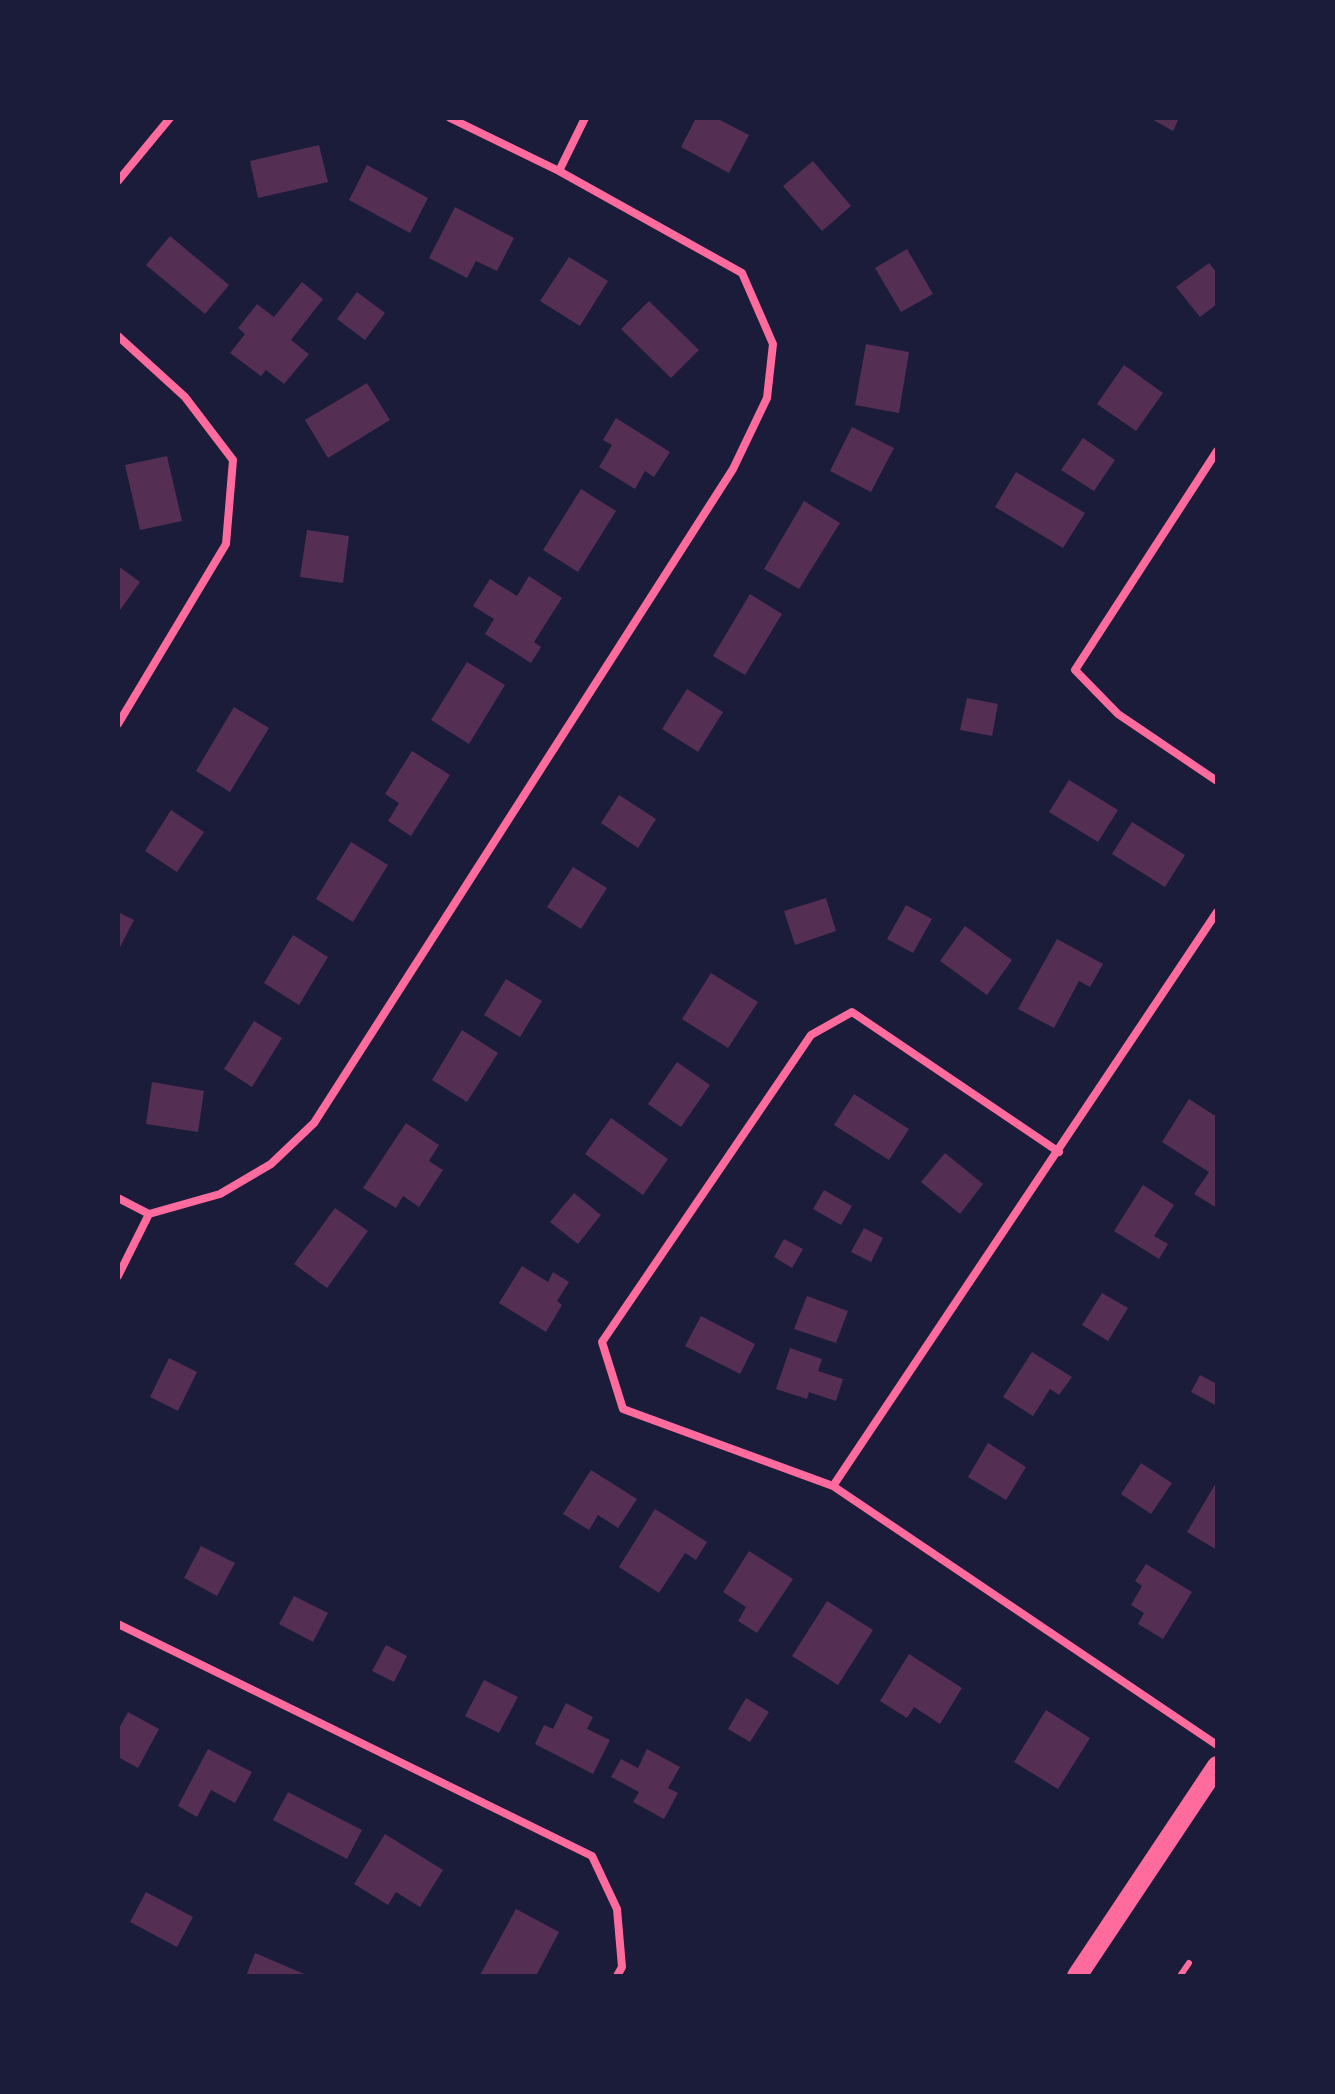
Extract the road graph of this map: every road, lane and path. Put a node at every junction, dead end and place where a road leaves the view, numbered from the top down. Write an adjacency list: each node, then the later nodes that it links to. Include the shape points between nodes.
1 (170, 118): 5 (street)
2 (450, 118): 4 (street)
3 (585, 118): 4 (street)
4 (559, 171): 13 (street, via 742,273 773,344 767,398 733,469 314,1123 271,1164 220,1194)
5 (118, 181)
6 (118, 336): 8 (street, via 185,397 233,460 226,544)
7 (1217, 451): 9 (street, via 1075,670 1118,714)
8 (118, 724)
9 (1217, 781)
10 (1217, 912): 11 (street)
11 (1059, 1152): 15 (street); 15 (street, via 852,1012 811,1035 602,1342 623,1409)
12 (118, 1198): 13 (street)
13 (149, 1214): 14 (street)
14 (118, 1276)
15 (833, 1486): 17 (street)
16 (118, 1624): 20 (street, via 592,1856 617,1909 622,1967)
17 (1217, 1745)
18 (1217, 1766): 21 (main road)
19 (1189, 1963): 22 (lane)
20 (617, 1976)
21 (1077, 1976)
22 (1180, 1976)

